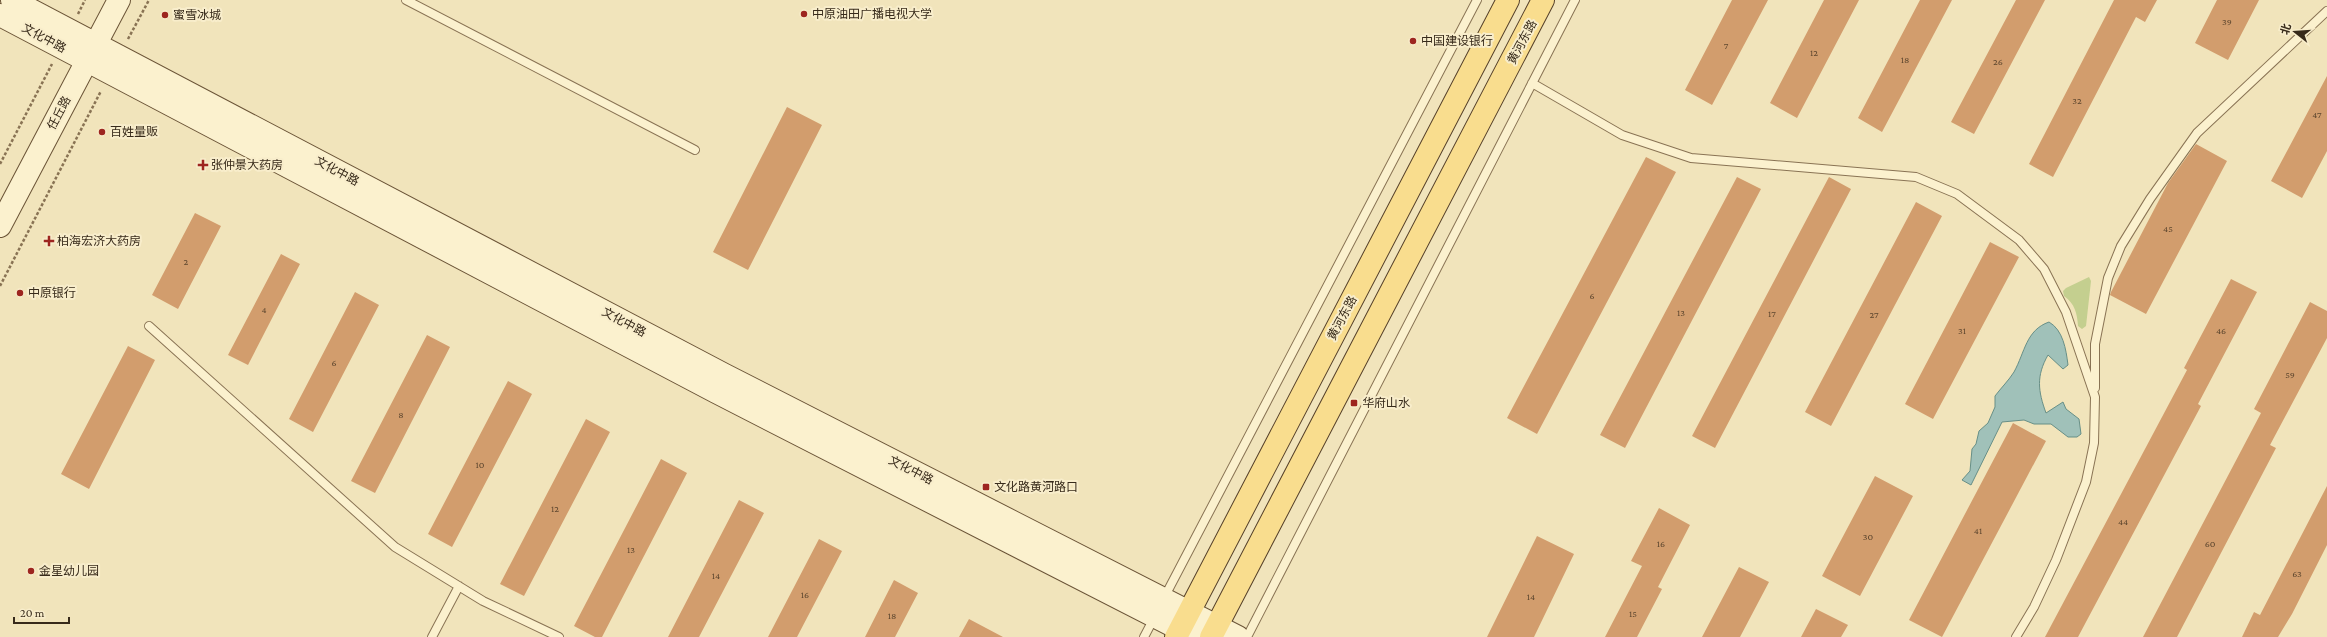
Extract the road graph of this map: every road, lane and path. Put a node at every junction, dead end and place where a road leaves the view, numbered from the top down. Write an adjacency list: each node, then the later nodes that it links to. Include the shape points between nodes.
1 (12, 0): 12 (street, 文化中路)
2 (85, 0): 12 (path)
3 (119, 0): 13 (street, 任丘路)
4 (149, 0): 14 (path)
5 (406, 0): 16 (lane)
6 (1477, 0): 23 (lane)
7 (1508, 0): 24 (main road, 黄河东路)
8 (1543, 0): 25 (main road, 黄河东路)
9 (1576, 0): 15 (lane)
10 (2327, 11): 21 (lane, via 2197,133 2150,199 2121,246 2108,278 2095,344)
11 (0, 15): 12 (street, 文化中路)
12 (65, 39): 13 (street, 文化中路); 17 (path)
13 (91, 52): 14 (street, 文化中路); 18 (street, 任丘路)
14 (115, 65): 19 (path); 23 (street, 文化中路, via 716,392)
15 (1532, 83): 21 (lane, via 1622,135 1691,158 1916,176 1958,194 2019,240 2044,269 2066,312); 30 (lane)
16 (695, 150)
17 (0, 164)
18 (0, 226)
19 (0, 286)
20 (149, 326): 22 (lane, via 395,547)
21 (2095, 397): 31 (lane, via 2094,442 2086,482 2056,560 2034,607)
22 (459, 586): 26 (lane); 27 (lane, via 483,601)
23 (1159, 608): 24 (street, 文化中路); 28 (lane)
24 (1185, 629): 25 (street, 文化中路)
25 (1214, 632): 29 (street, 文化中路)
26 (432, 637)
27 (559, 637)
28 (1144, 637)
29 (1238, 637)
30 (1247, 637)
31 (2016, 637)

